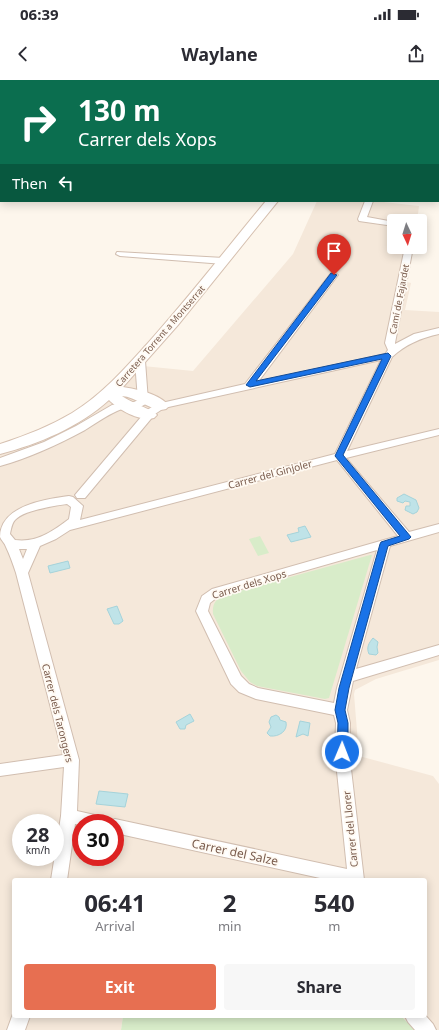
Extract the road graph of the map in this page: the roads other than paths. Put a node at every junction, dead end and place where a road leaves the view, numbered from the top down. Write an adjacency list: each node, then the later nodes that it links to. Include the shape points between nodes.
1 (271, 202): 6 (main road, Carretera Torrent a Montserrat)
2 (369, 202): 3 (street, via 362,219)
3 (387, 223)
4 (120, 254): 6 (street)
5 (408, 254): 9 (street, Camí de Fajardet)
6 (224, 261): 10 (main road, Carretera Torrent a Montserrat)
7 (334, 275): 11 (street)
8 (439, 331): 9 (street, Camí de Fajardet, via 411,338)
9 (390, 353): 11 (street, Camí de Fajardet); 18 (street)
10 (140, 361): 12 (main road, Carretera Torrent a Montserrat); 13 (street)
11 (250, 385): 15 (street, Camí de Fajardet)
12 (111, 391): 13 (main road, via 122,390); 14 (main road, via 116,399); 17 (main road, Carretera Torrent a Montserrat, via 78,416)
13 (142, 395): 14 (street, via 143,401); 15 (main road)
14 (129, 407): 15 (main road); 19 (street, via 116,407 48,444)
15 (154, 411): 20 (street)
16 (439, 432): 18 (street, Carrer del Ginjoler)
17 (0, 449)
18 (339, 456): 21 (street, Carrer del Ginjoler); 25 (street)
19 (0, 462)
20 (75, 504): 21 (street); 22 (street, via 53,502 14,515); 23 (street, via 74,521)
21 (101, 519): 23 (street, Carrer del Ginjoler)
22 (5, 522): 26 (street)
23 (67, 527): 28 (street)
24 (439, 528): 25 (street, Carrer dels Xops)
25 (406, 537): 27 (street, Carrer dels Xops)
26 (5, 538): 28 (street, via 20,546); 29 (street, Carrer dels Tarongers)
27 (384, 544): 31 (street, Carrer del Llorer); 32 (street, Carrer dels Xops, via 216,592 209,595 203,605 202,611 236,680 244,688 256,693)
28 (35, 545): 29 (street)
29 (22, 573): 33 (street, Carrer dels Tarongers)
30 (439, 650): 31 (street)
31 (348, 677): 32 (street, Carrer del Llorer)
32 (340, 710): 40 (street, Carrer del Llorer)
33 (72, 760): 34 (street); 35 (street, Carrer dels Tarongers)
34 (0, 770)
35 (69, 816): 36 (street); 38 (street, Carrer dels Tarongers)
36 (72, 817)
37 (124, 828): 39 (street, Carrer del Salze)
38 (59, 878)
39 (351, 878)
40 (356, 878)
41 (20, 1018): 43 (street)
42 (416, 1018): 44 (street)
43 (16, 1030)
44 (428, 1030)

